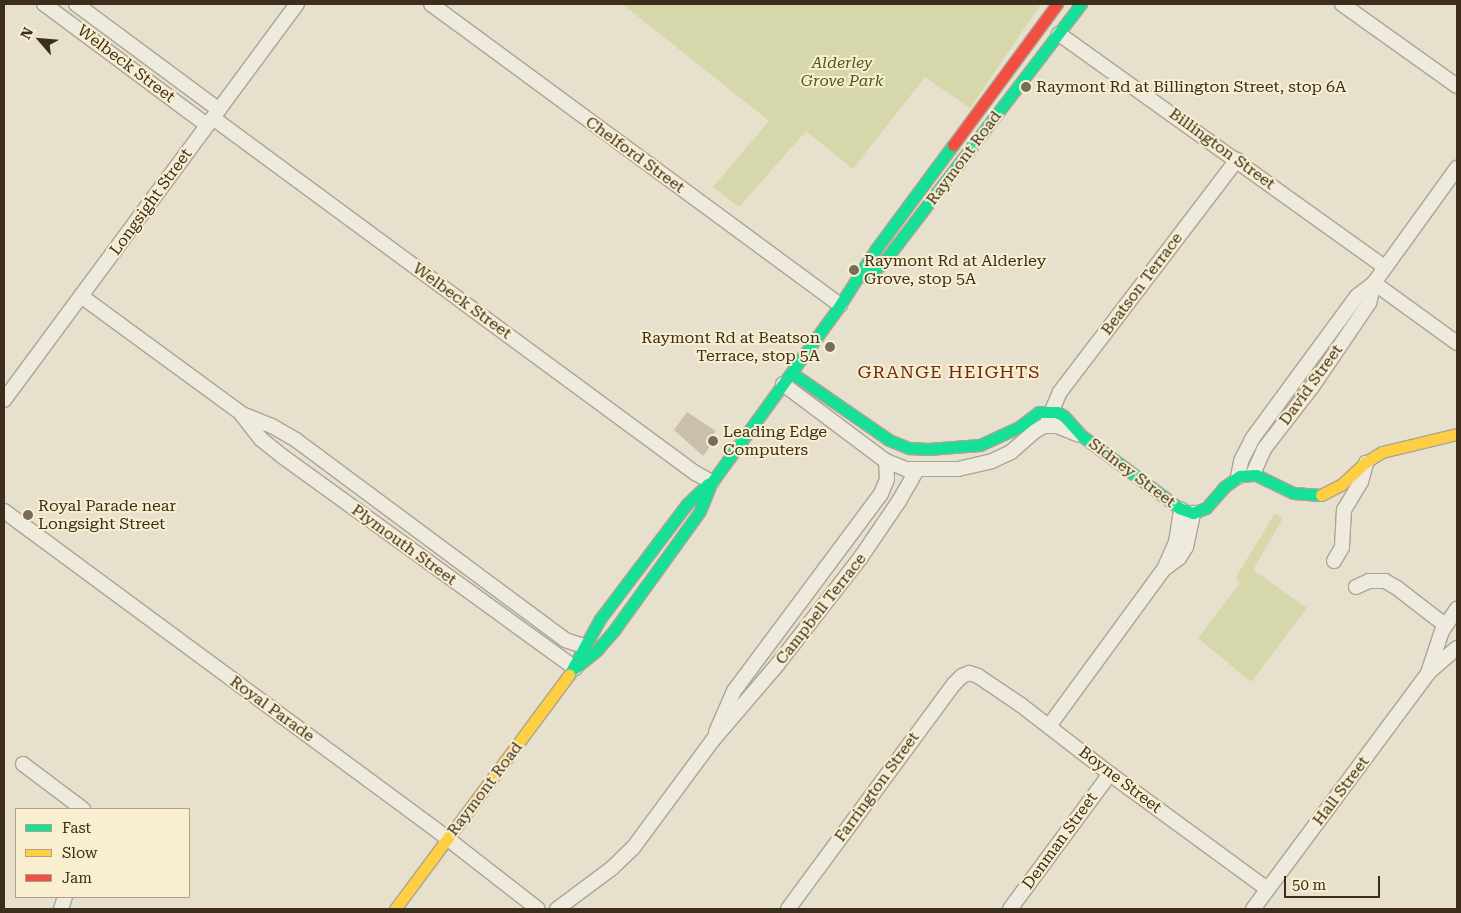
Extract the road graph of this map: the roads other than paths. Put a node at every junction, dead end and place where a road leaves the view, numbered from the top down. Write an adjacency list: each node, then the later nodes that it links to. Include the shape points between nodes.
1 (44, 4): 11 (street, Welbeck Street)
2 (76, 4): 11 (street, Welbeck Street)
3 (297, 4): 11 (street, Longsight Street)
4 (431, 4): 17 (street, Chelford Street)
5 (1056, 4): 8 (main road, Raymont Road)
6 (1080, 4): 9 (main road, Raymont Road)
7 (1342, 4): 10 (street)
8 (1043, 22): 9 (main road); 17 (main road, Raymont Road, via 876,250)
9 (1058, 34): 12 (street, Billington Street); 17 (main road, Raymont Road, via 886,259)
10 (1457, 86)
11 (213, 118): 16 (street, Longsight Street); 34 (street, Welbeck Street)
12 (1237, 160): 14 (street, Billington Street); 22 (street, Beatson Terrace, via 1060,392)
13 (1457, 168): 14 (street, David Street)
14 (1384, 267): 15 (street, David Street)
15 (1374, 283): 18 (street); 32 (street, David Street, via 1369,303 1312,387 1264,449); 33 (street, David Street, via 1357,296 1252,439)
16 (81, 296): 21 (street, Longsight Street); 23 (street, Plymouth Street)
17 (840, 306): 19 (main road, Raymont Road)
18 (1457, 343)
19 (792, 372): 20 (main road, Raymont Road); 24 (main road)
20 (783, 384): 26 (street); 34 (main road, Raymont Road)
21 (4, 400)
22 (1050, 411): 24 (main road, via 1039,412 1019,427 980,445 928,449 898,445); 25 (street, Beatson Terrace); 28 (main road, Sidney Street, via 1064,416)
23 (242, 414): 43 (street, Plymouth Street, via 292,437 565,640); 45 (street, Plymouth Street, via 261,439 282,456)
24 (857, 418): 26 (street)
25 (1047, 426): 28 (street, Sidney Street, via 1062,427); 31 (street, via 1039,428 1011,452 992,461 958,468)
26 (847, 430): 29 (street)
27 (1457, 434): 30 (main road, via 1393,448)
28 (1082, 436): 38 (main road, Sidney Street)
29 (886, 461): 31 (street); 35 (street, Campbell Terrace, via 887,482)
30 (1366, 462): 32 (main road, via 1337,488 1316,496 1293,493); 39 (street, via 1361,482 1344,510 1343,543)
31 (917, 470): 36 (street, Campbell Terrace)
32 (1253, 474): 33 (main road)
33 (1238, 477): 38 (main road, via 1224,487 1206,508)
34 (712, 482): 43 (main road, Raymont Road, via 687,504 600,619); 45 (main road, Raymont Road, via 700,511 615,629)
35 (880, 496): 36 (street); 49 (street, Campbell Terrace, via 734,692)
36 (897, 504): 49 (street, Campbell Terrace, via 777,666)
37 (4, 511): 53 (street, Royal Parade)
38 (1188, 511): 48 (street, via 1164,569)
39 (1334, 561)
40 (1356, 587): 42 (street, via 1369,581 1385,581)
41 (1457, 609): 42 (street, Hall Street)
42 (1445, 625): 47 (street, Hall Street)
43 (584, 646): 45 (main road, Raymont Road)
44 (1457, 648): 47 (street, Hall Street)
45 (575, 668): 53 (main road, Raymont Road)
46 (972, 673): 48 (street, Boyne Street); 58 (street, Farrington Street, via 962,676 954,684)
47 (1428, 673): 54 (street, Hall Street)
48 (1049, 726): 51 (street, Boyne Street)
49 (713, 740): 57 (street, Campbell Terrace, via 629,853)
50 (23, 764): 52 (street)
51 (1110, 774): 54 (street, Boyne Street); 59 (street, Denman Street)
52 (82, 808)
53 (447, 838): 55 (main road, Raymont Road); 56 (street, Royal Parade)
54 (1267, 889): 60 (street, Hall Street)
55 (395, 909)
56 (538, 909)
57 (558, 909)
58 (788, 909)
59 (1010, 909)
60 (1253, 909)

